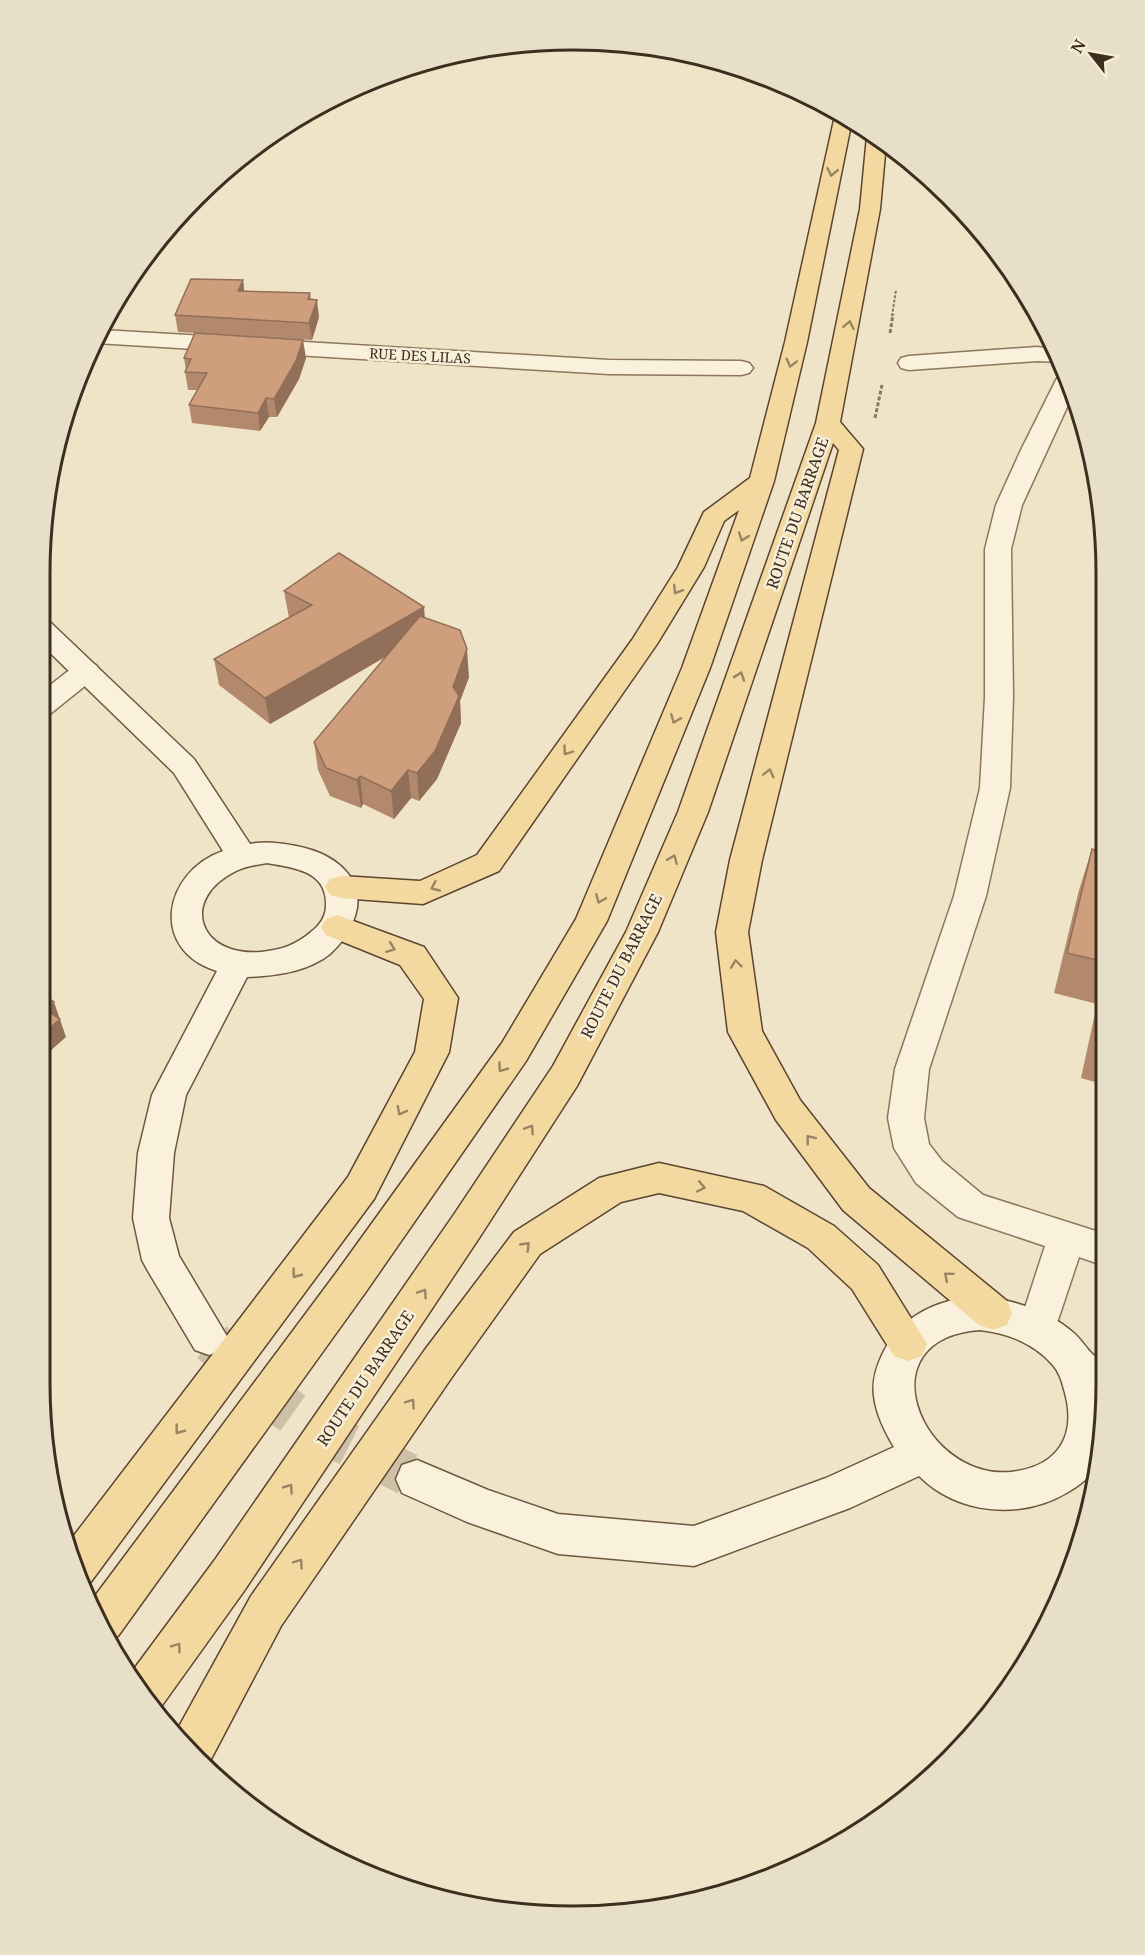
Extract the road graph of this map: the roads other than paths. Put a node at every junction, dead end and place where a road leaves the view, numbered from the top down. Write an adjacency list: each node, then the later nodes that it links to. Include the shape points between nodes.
1 (841, 124): 9 (main road, one-way to 9, via 796,342)
2 (876, 147): 8 (main road, ROUTE DU BARRAGE, one-way to 2, via 870,209)
3 (105, 337): 6 (street, RUE DES LILAS, via 609,367)
4 (1048, 355): 5 (street)
5 (909, 363)
6 (741, 368)
7 (1063, 390): 17 (street, via 1009,506 998,549 995,788 970,896 912,1069 906,1118 912,1149 923,1164 971,1206)
8 (828, 423): 19 (main road, one-way to 8, via 856,1199 788,1110 745,1032 732,932 746,861 851,449); 29 (main road, ROUTE DU BARRAGE, one-way to 8, via 385,1350 565,1076 642,932 693,812)
9 (762, 481): 14 (main road, one-way to 14, via 713,516 691,567 643,644 488,863 423,893); 28 (main road, one-way to 28, via 696,668 591,921 507,1061 352,1281)
10 (50, 637): 11 (street)
11 (86, 671): 12 (street); 13 (street, via 184,766)
12 (50, 699)
13 (242, 856): 14 (street, via 267,852 314,860 331,871); 16 (street, via 220,865 202,879 190,895 186,913 188,930 198,946 215,958)
14 (341, 887): 15 (street, via 344,900)
15 (337, 927): 16 (street, via 324,942 284,963); 27 (main road, one-way to 27, via 412,956 441,998 432,1052 361,1188)
16 (237, 965): 21 (street, via 169,1095 156,1153 151,1218 161,1260)
17 (1067, 1237): 18 (street); 20 (street)
18 (1096, 1247)
19 (993, 1313): 20 (street); 22 (street, via 945,1318 924,1329)
20 (1037, 1329): 23 (street)
21 (209, 1338)
22 (908, 1344): 24 (street, via 895,1369 893,1398 903,1428); 30 (main road, one-way to 22, via 266,1611 527,1243 612,1189 659,1178 751,1197 821,1237 865,1277)
23 (1092, 1375): 25 (street)
24 (922, 1455): 25 (street, via 946,1475 975,1488 1006,1492 1035,1489); 26 (street, via 835,1494 694,1546 558,1534 482,1508)
25 (1088, 1459)
26 (417, 1479)
27 (81, 1561)
28 (105, 1618)
29 (148, 1687)
30 (195, 1743)

